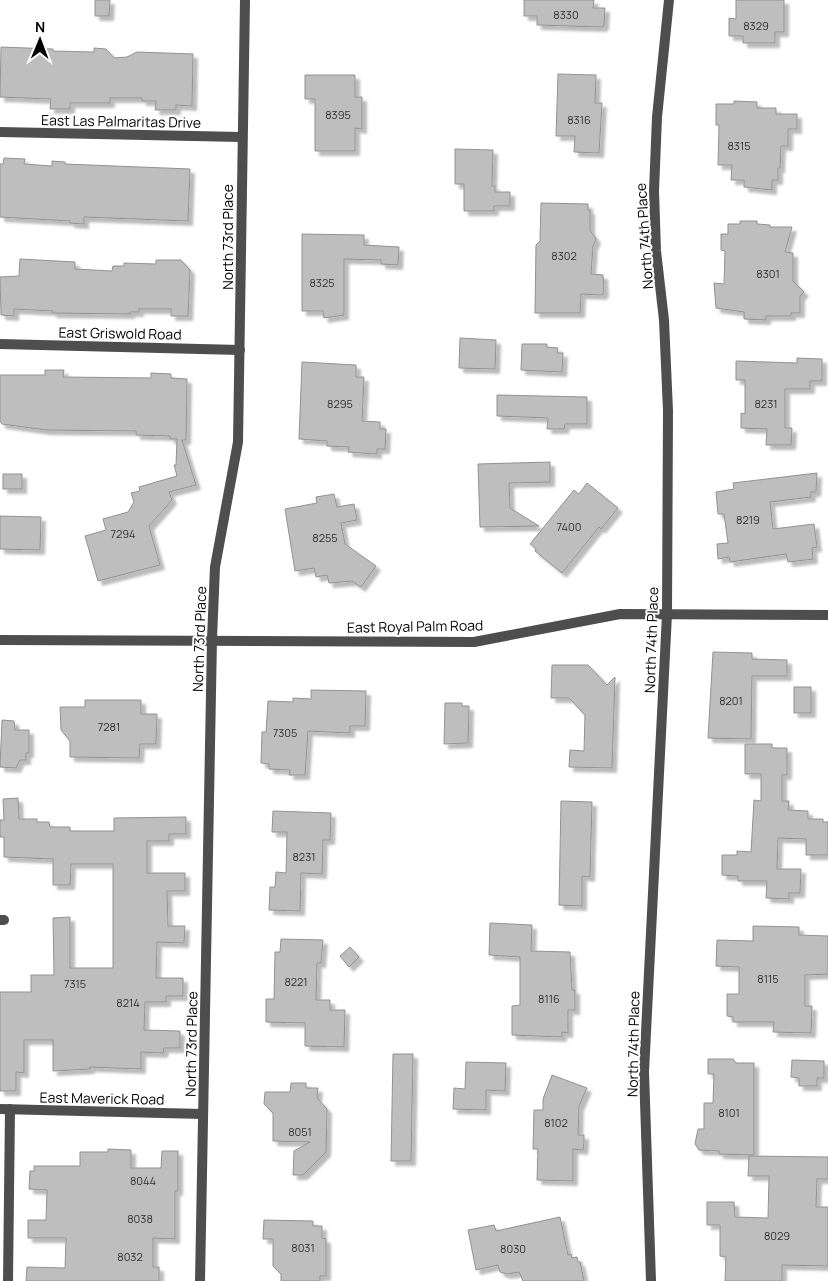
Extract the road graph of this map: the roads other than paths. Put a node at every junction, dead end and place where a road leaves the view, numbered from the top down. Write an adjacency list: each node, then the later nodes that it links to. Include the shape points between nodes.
1 (245, 0): 4 (street, North 73rd Place)
2 (669, 0): 7 (street, North 74th Place, via 656,117 654,191 668,411)
3 (0, 132): 4 (street, East Las Palmaritas Drive)
4 (241, 137): 6 (street, North 73rd Place)
5 (0, 344): 6 (street, East Griswold Road)
6 (240, 350): 10 (street, North 73rd Place, via 238,442 215,567)
7 (667, 614): 8 (street, East Royal Palm Road); 10 (street, East Royal Palm Road, via 620,614 474,642); 15 (street, North 74th Place, via 644,1072)
8 (828, 615)
9 (0, 640): 10 (street, East Royal Palm Road)
10 (212, 640): 12 (street, North 73rd Place)
11 (5, 1109): 12 (street, East Maverick Road); 13 (street)
12 (203, 1114): 14 (street, North 73rd Place)
13 (8, 1281)
14 (200, 1281)
15 (651, 1281)

